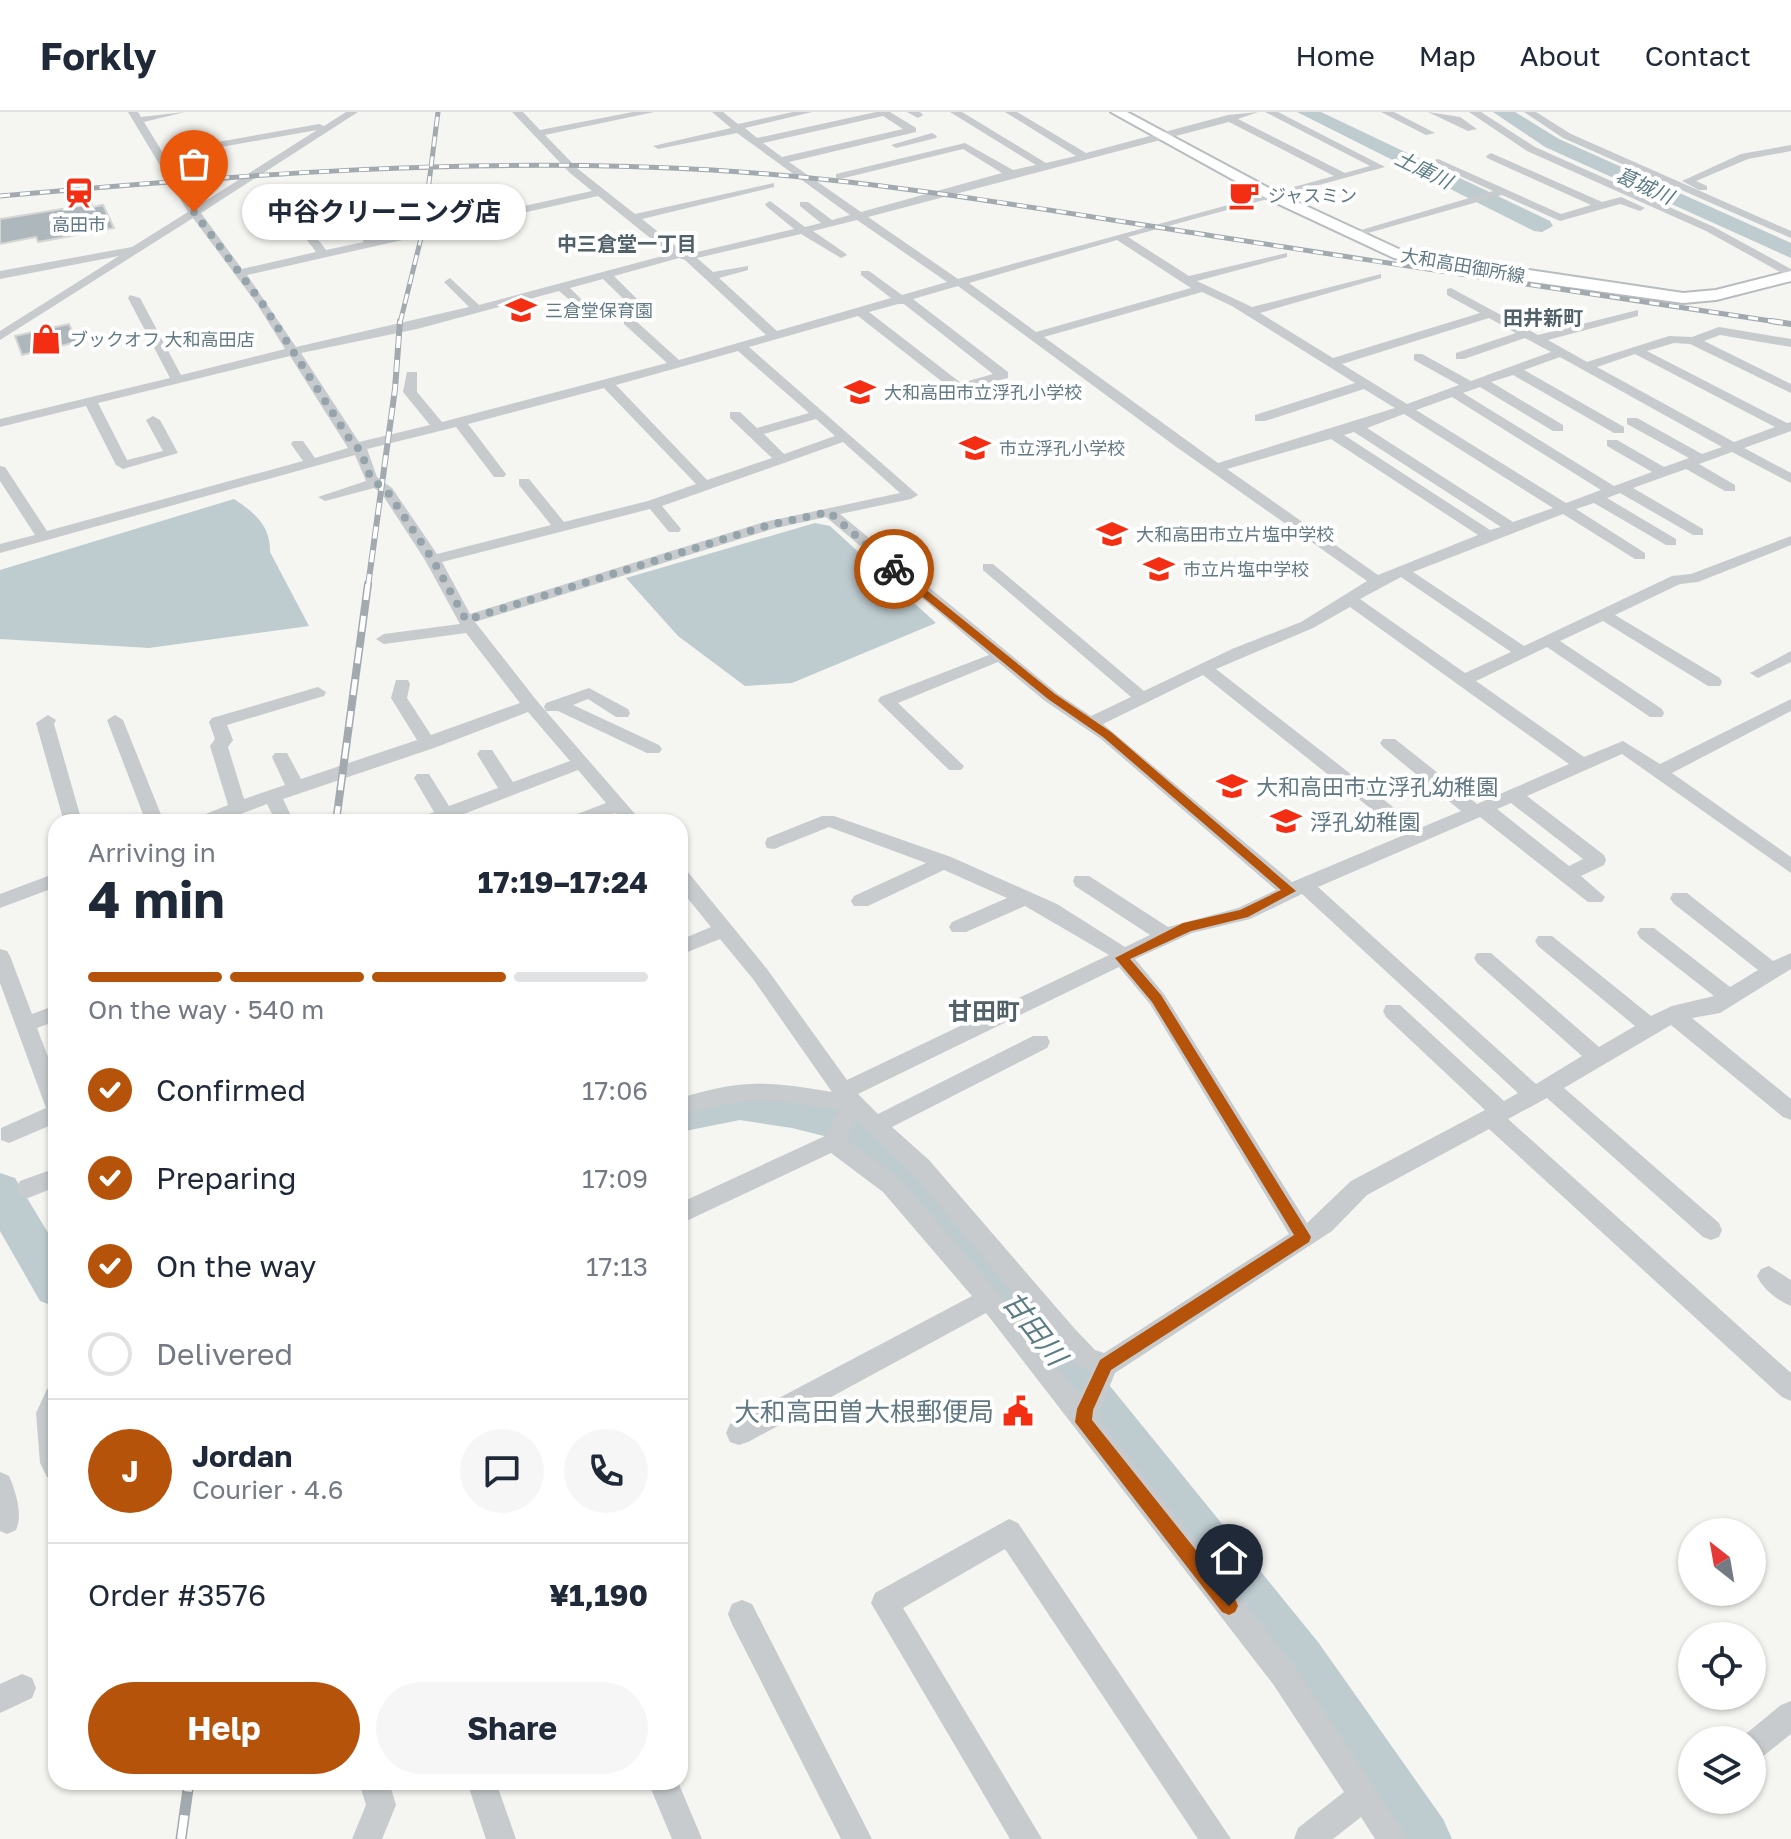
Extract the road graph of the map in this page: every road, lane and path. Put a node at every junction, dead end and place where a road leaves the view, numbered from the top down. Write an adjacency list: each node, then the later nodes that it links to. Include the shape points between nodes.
1 (180, 112): 17 (street)
2 (353, 112): 20 (street)
3 (517, 112): 23 (street)
4 (649, 112): 16 (street)
5 (760, 112): 18 (street)
6 (807, 112): 21 (street)
7 (955, 112): 35 (street)
8 (1010, 112): 31 (street)
9 (1117, 112): 26 (main road, 大和高田御所線)
10 (1253, 112): 19 (street)
11 (1270, 112): 39 (street, via 1380,167)
12 (1386, 112): 24 (street)
13 (1433, 112): 22 (street)
14 (1474, 112): 57 (street, via 1531,149)
15 (1529, 112): 45 (street, via 1567,136)
16 (615, 115): 23 (street)
17 (136, 116): 49 (street)
18 (722, 116): 21 (street)
19 (1228, 118): 26 (street); 39 (street)
20 (331, 125): 29 (street); 49 (street)
21 (739, 128): 27 (street); 28 (street)
22 (1472, 129)
23 (538, 133): 41 (street)
24 (1430, 133)
25 (932, 136): 36 (street)
26 (1163, 138): 31 (street); 44 (main road, 大和高田御所線)
27 (757, 141): 33 (street); 33 (street, via 885,113 912,130)
28 (658, 146)
29 (199, 148)
30 (1791, 148): 45 (street, via 1745,156 1687,181)
31 (1084, 156): 35 (street)
32 (1491, 156): 48 (street)
33 (780, 161): 36 (street)
34 (1438, 162): 43 (street)
35 (1043, 165): 37 (street)
36 (791, 169): 51 (street)
37 (1011, 174): 38 (street, via 965,146); 51 (street)
38 (840, 176)
39 (1344, 177): 44 (street)
40 (770, 185): 50 (street)
41 (601, 192): 50 (street); 58 (street, via 545,200)
42 (726, 192): 50 (street)
43 (1501, 192): 48 (street, via 1560,218); 54 (street)
44 (1273, 196): 54 (main road, 大和高田御所線); 56 (street)
45 (1722, 202): 55 (street)
46 (770, 204): 53 (street)
47 (804, 204): 52 (street)
48 (1601, 206): 57 (street, via 1621,200)
49 (194, 212): 59 (street); 65 (street)
50 (631, 216): 63 (street)
51 (860, 216): 52 (street); 74 (street)
52 (830, 224): 53 (street)
53 (806, 230): 61 (street); 63 (street)
54 (1350, 235): 69 (main road, 大和高田御所線, via 1399,255 1440,264 1683,298)
55 (1791, 235)
56 (1120, 237): 72 (street); 74 (street)
57 (1734, 241): 69 (street)
58 (371, 243): 60 (street); 60 (street, via 336,198 318,191 293,195 300,204 297,221)
59 (140, 248): 68 (street); 75 (street)
60 (323, 254): 65 (street)
61 (841, 255)
62 (1283, 255): 72 (street)
63 (684, 256): 67 (street); 71 (street)
64 (744, 268): 71 (street)
65 (239, 273): 98 (street)
66 (865, 273): 81 (street)
67 (605, 274): 76 (street); 103 (street, via 648,316 628,321)
68 (0, 275)
69 (1791, 275)
70 (1377, 276): 85 (street)
71 (709, 277): 91 (street)
72 (1188, 280): 77 (street)
73 (450, 282): 82 (street)
74 (961, 283): 81 (street); 92 (street)
75 (82, 286): 79 (street); 88 (street)
76 (561, 286): 82 (street); 83 (street)
77 (1203, 288): 85 (street); 92 (street)
78 (1451, 292): 86 (street)
79 (40, 294)
80 (134, 298): 107 (street)
81 (904, 300): 84 (street); 84 (street, via 1003,375 959,388)
82 (477, 309): 98 (street)
83 (585, 309)
84 (861, 312): 91 (street)
85 (1249, 312): 102 (street)
86 (1492, 313): 93 (street); 102 (street)
87 (1634, 313): 93 (street)
88 (26, 322): 89 (street); 90 (street)
89 (0, 327)
90 (0, 336)
91 (775, 336): 96 (street)
92 (1035, 336): 135 (street)
93 (1533, 336): 99 (street); 100 (street)
94 (1693, 341): 95 (street, via 1719,331); 97 (street, via 1673,339); 111 (street)
95 (1791, 343)
96 (739, 345): 103 (street); 115 (street)
97 (1636, 350): 104 (street); 122 (street)
98 (294, 351): 107 (street); 131 (street)
99 (1563, 352): 104 (street); 105 (street)
100 (1460, 356)
101 (1418, 357): 109 (street)
102 (1332, 363): 108 (street)
103 (676, 364): 110 (street)
104 (1587, 366): 130 (street)
105 (1514, 370): 109 (street); 137 (street)
106 (412, 375): 123 (street, via 410,392)
107 (177, 379): 113 (street)
108 (1367, 384): 114 (street); 117 (street)
109 (1476, 384): 112 (street); 125 (street)
110 (608, 385): 120 (street); 142 (street)
111 (1791, 389)
112 (1453, 392): 114 (street); 143 (street)
113 (90, 400): 118 (street, via 123,465 171,453); 121 (street)
114 (1406, 409): 124 (street); 148 (street)
115 (819, 414): 126 (street); 128 (street)
116 (735, 415): 126 (street)
117 (1260, 418)
118 (153, 420)
119 (1632, 421): 133 (street)
120 (459, 422): 123 (street); 138 (street)
121 (0, 423)
122 (1788, 426): 130 (street)
123 (439, 427): 131 (street)
124 (1356, 427): 127 (street); 150 (street)
125 (1558, 428)
126 (754, 433): 132 (street)
127 (1333, 434): 135 (street); 155 (street)
128 (845, 437): 132 (street); 149 (street, via 911,495)
129 (298, 444): 134 (street)
130 (1734, 446): 133 (street); 139 (street)
131 (360, 449): 134 (street); 141 (street)
132 (783, 460): 142 (street)
133 (1692, 461): 137 (street); 144 (street)
134 (311, 463): 154 (street)
135 (1216, 468): 163 (street)
136 (0, 470): 154 (street)
137 (1662, 472): 143 (street)
138 (499, 474)
139 (1788, 474)
140 (524, 482): 151 (street)
141 (376, 483): 146 (street); 160 (street, via 387,491)
142 (706, 487): 147 (street)
143 (1615, 488): 145 (street); 153 (street)
144 (1730, 488)
145 (1593, 496): 148 (street); 157 (street)
146 (325, 497)
147 (653, 504): 151 (street); 152 (street)
148 (1565, 507): 150 (street); 159 (street)
149 (829, 512): 166 (street, via 769,525); 170 (street)
150 (1511, 527): 155 (street)
151 (562, 529): 160 (street)
152 (674, 529)
153 (1698, 532)
154 (43, 536): 158 (street)
155 (1489, 536): 162 (street)
156 (1791, 540): 165 (street, via 1693,579 1677,579)
157 (1671, 542)
158 (0, 549)
159 (1640, 556)
160 (433, 560): 166 (street)
161 (988, 567): 178 (street)
162 (1402, 571): 163 (street); 169 (street)
163 (1377, 581): 164 (street)
164 (1351, 600): 172 (street, via 1307,625); 174 (street)
165 (1603, 614): 168 (street); 175 (street)
166 (468, 624): 167 (street); 181 (street)
167 (384, 639)
168 (1548, 640): 169 (street); 183 (street)
169 (1523, 652): 174 (street)
170 (1002, 655): 186 (street); 194 (street, via 886,701)
171 (1791, 656): 173 (street)
172 (1204, 668): 178 (street); 212 (street)
173 (1758, 673)
174 (1465, 680): 193 (street)
175 (1714, 682)
176 (402, 684): 188 (street, via 399,698)
177 (318, 692): 202 (street, via 218,722 224,740 219,746)
178 (1142, 698): 186 (street)
179 (559, 705): 181 (street); 182 (street, via 589,693); 189 (street)
180 (1790, 705): 195 (street)
181 (534, 709): 188 (street); 192 (street)
182 (622, 713)
183 (1656, 713)
184 (48, 720): 204 (street)
185 (115, 720): 205 (street)
186 (1091, 723): 220 (street)
187 (1389, 743): 203 (street, via 1470,809)
188 (428, 744): 197 (street)
189 (653, 749)
190 (486, 754): 198 (street)
191 (281, 757): 197 (street)
192 (581, 763): 198 (street); 201 (street)
193 (1583, 765): 195 (street, via 1623,747); 200 (street)
194 (955, 766)
195 (1657, 773): 215 (street)
196 (423, 778): 208 (street)
197 (295, 786): 199 (street)
198 (509, 790): 209 (street)
199 (272, 795): 202 (street); 207 (street)
200 (1513, 795): 203 (street); 216 (street, via 1597,860)
201 (619, 805): 210 (street); 211 (street)
202 (238, 808): 206 (street)
203 (1481, 811): 212 (street); 216 (street)
204 (71, 814)
205 (152, 814)
206 (223, 814)
207 (281, 814)
208 (455, 814)
209 (458, 814)
210 (595, 814)
211 (626, 814)
212 (1416, 835): 220 (street)
213 (774, 843): 214 (street, via 828,820)
214 (944, 862): 222 (street); 225 (street)
215 (1791, 866)
216 (1567, 875): 221 (street)
217 (1082, 881): 229 (street)
218 (48, 883): 224 (street)
219 (688, 885): 227 (street)
220 (1297, 888): 229 (street, via 1243,914); 246 (street)
221 (1595, 897)
222 (1025, 898): 226 (street); 233 (street, via 1115,949)
223 (1680, 898): 236 (street)
224 (0, 901)
225 (861, 901)
226 (959, 927)
227 (725, 929): 231 (street); 247 (street)
228 (1647, 933): 237 (street)
229 (1166, 936): 233 (street)
230 (1545, 941): 242 (street)
231 (688, 945)
232 (0, 956): 241 (street)
233 (1121, 958): 247 (street); 259 (street, via 1157,999)
234 (1484, 958): 244 (street)
235 (1791, 960): 236 (street)
236 (1772, 971): 237 (street)
237 (1729, 997): 239 (street, via 1713,1007)
238 (1393, 1011): 250 (street, via 1496,1107)
239 (1672, 1014): 242 (street); 249 (street)
240 (48, 1016): 241 (street)
241 (26, 1024): 245 (street)
242 (1650, 1027): 244 (street)
243 (1040, 1042): 252 (street)
244 (1597, 1057): 246 (street)
245 (48, 1084)
246 (1541, 1091): 250 (street); 258 (street)
247 (848, 1098): 248 (street, via 771,1090 727,1093); 252 (street); 254 (street)
248 (688, 1105)
249 (1791, 1111)
250 (1497, 1114): 259 (street, via 1359,1188 1324,1224); 264 (street, via 1497,1124)
251 (48, 1117): 253 (street)
252 (876, 1125): 263 (street, via 921,1167 1065,1336)
253 (9, 1134)
254 (833, 1142): 257 (street); 262 (street, via 891,1185)
255 (48, 1180): 256 (street)
256 (28, 1188)
257 (688, 1210)
258 (1711, 1230)
259 (1303, 1237): 263 (street)
260 (1769, 1276): 261 (street)
261 (1791, 1295)
262 (989, 1299): 265 (street); 266 (street)
263 (1103, 1371): 265 (street)
264 (1791, 1389)
265 (1084, 1416): 275 (street, via 1283,1674)
266 (739, 1433)
267 (0, 1485): 268 (street)
268 (7, 1521)
269 (742, 1614): 279 (street)
270 (1791, 1715): 271 (street)
271 (1766, 1736)
272 (376, 1790): 276 (street, via 381,1805)
273 (485, 1790): 277 (street)
274 (666, 1790): 278 (street)
275 (1362, 1797): 282 (street); 283 (street)
276 (367, 1839)
277 (501, 1839)
278 (687, 1839)
279 (857, 1839)
280 (1027, 1839): 281 (street, via 885,1603 1009,1532)
281 (1216, 1839)
282 (1309, 1839)
283 (1393, 1839)

